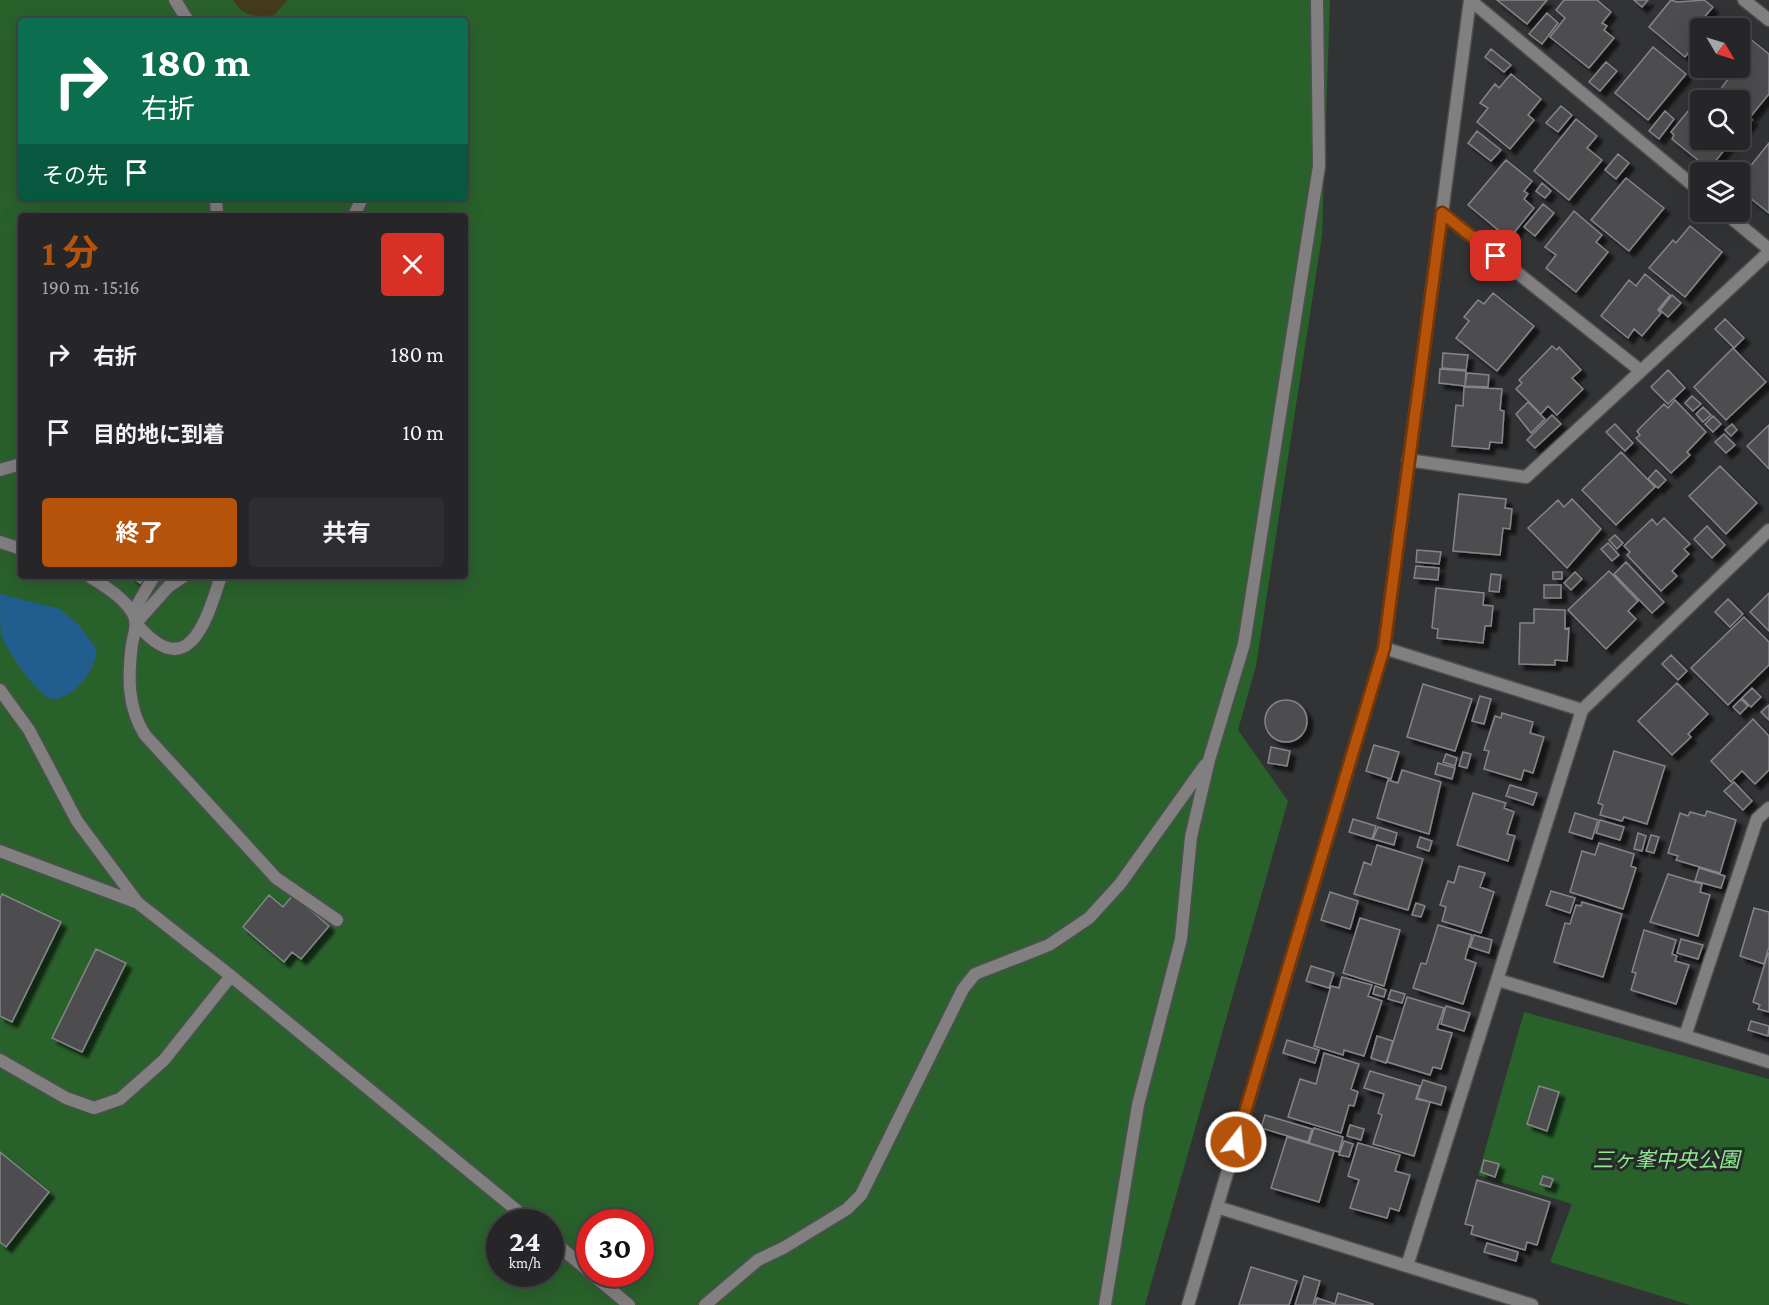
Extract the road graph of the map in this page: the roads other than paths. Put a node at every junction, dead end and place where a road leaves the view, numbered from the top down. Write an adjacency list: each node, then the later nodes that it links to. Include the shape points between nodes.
1 (175, 0): 5 (street)
2 (1317, 0): 26 (street, via 1319,166 1244,644)
3 (1470, 0): 7 (street); 8 (street)
4 (1744, 0): 6 (street)
5 (186, 18)
6 (1769, 20)
7 (1690, 183)
8 (1442, 213): 11 (street); 12 (street)
9 (1736, 222): 10 (street)
10 (1769, 251): 11 (street)
11 (1641, 371): 12 (street, via 1526,477)
12 (1408, 460): 23 (street)
13 (18, 465): 14 (street)
14 (0, 470)
15 (1769, 530): 25 (street)
16 (0, 542): 17 (street)
17 (18, 548)
18 (93, 579): 22 (street, via 115,594)
19 (153, 579): 22 (street)
20 (180, 579): 22 (street)
21 (220, 579): 22 (street, via 207,619 184,647 170,650 151,641)
22 (135, 618): 30 (street, via 129,688 134,717 145,735 276,878)
23 (1384, 648): 25 (street); 36 (street)
24 (0, 690): 29 (street, via 29,730 77,822)
25 (1582, 710): 32 (street)
26 (1209, 760): 43 (street, via 1120,884 1089,918 1049,945 975,974 963,989 861,1196 847,1209 758,1260); 44 (street, via 1191,837 1181,939 1138,1105)
27 (1769, 808): 33 (street, via 1757,819)
28 (0, 851): 29 (street)
29 (138, 903): 31 (street)
30 (337, 920)
31 (231, 976): 34 (street, via 164,1060 120,1099 94,1108); 37 (street)
32 (1498, 980): 33 (street); 40 (street)
33 (1685, 1036): 35 (street)
34 (0, 1060)
35 (1769, 1062)
36 (1217, 1207): 40 (street); 45 (street)
37 (515, 1209)
38 (564, 1251): 39 (street)
39 (576, 1261)
40 (1407, 1266): 46 (street)
41 (608, 1287): 42 (street)
42 (629, 1305)
43 (705, 1305)
44 (1105, 1305)
45 (1188, 1305)
46 (1532, 1305)

